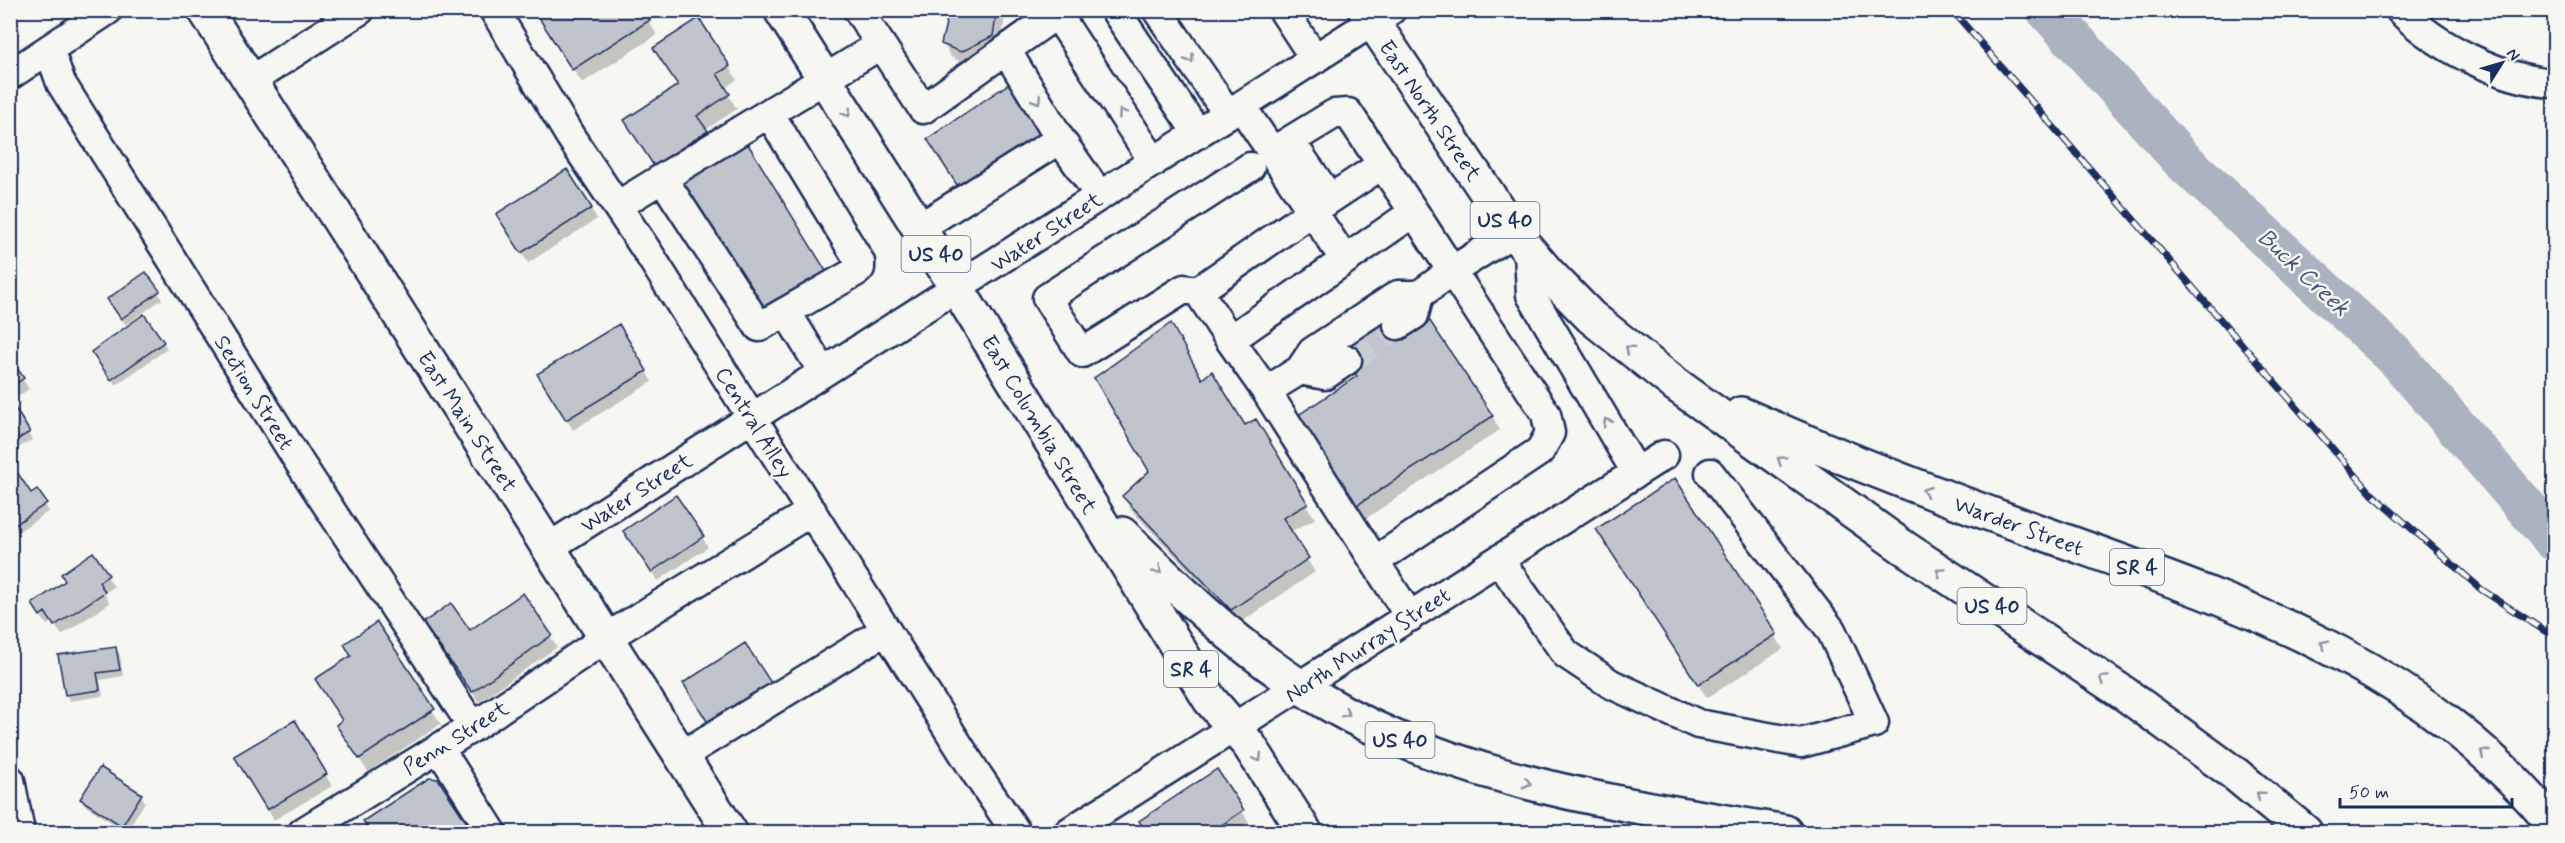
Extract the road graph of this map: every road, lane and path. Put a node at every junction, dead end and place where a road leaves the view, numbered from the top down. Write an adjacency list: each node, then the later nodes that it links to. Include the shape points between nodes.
1 (108, 10): 14 (street)
2 (205, 10): 19 (main road, East Main Street)
3 (360, 10): 19 (street)
4 (494, 10): 30 (street, Central Alley)
5 (781, 10): 18 (main road, East Columbia Street / US 40)
6 (858, 10): 13 (street)
7 (1114, 10): 23 (street)
8 (1157, 10): 21 (street, one-way to 21)
9 (1283, 10): 16 (street)
10 (2400, 10): 20 (street, via 2435,39 2471,59 2512,74)
11 (1060, 12): 15 (street); 26 (street, one-way to 11)
12 (1376, 14): 16 (street, Water Street); 34 (main road, East North Street / US 40)
13 (880, 45): 15 (street, via 923,109); 18 (street)
14 (49, 49): 17 (street); 61 (street, Section Street, via 61,83 301,465)
15 (1006, 50): 24 (street, one-way to 24)
16 (1315, 59): 21 (street, Water Street)
17 (10, 75)
18 (825, 79): 22 (street); 33 (main road, East Columbia Street / US 40, one-way to 33)
19 (250, 81): 54 (main road, East Main Street)
20 (2554, 83)
21 (1234, 110): 23 (street, Water Street); 25 (street)
22 (769, 113): 28 (street); 40 (street, via 860,262 857,271)
23 (1198, 134): 26 (street, Water Street)
24 (1060, 138): 29 (street); 33 (street)
25 (1270, 153): 27 (street, via 1334,114 1348,113); 31 (street); 38 (street, via 1047,298 1082,353 1184,289)
26 (1154, 162): 29 (street, Water Street)
27 (1383, 164): 31 (street); 32 (street)
28 (663, 179): 30 (street); 40 (street, via 756,324 763,327)
29 (1100, 196): 37 (street, Water Street)
30 (617, 206): 48 (street, Central Alley)
31 (1321, 206): 35 (street); 38 (street)
32 (1413, 212): 35 (street); 36 (street)
33 (919, 228): 37 (main road, East Columbia Street / US 40)
34 (1521, 242): 36 (street); 46 (main road, East North Street / US 40, one-way to 34, via 1591,317); 50 (street, one-way to 34, via 1531,295)
35 (1345, 260): 42 (street)
36 (1452, 271): 39 (street); 56 (street, via 1546,414 1550,433 1540,451)
37 (957, 288): 45 (street, Water Street); 52 (main road, East Columbia Street / US 40)
38 (1198, 291): 42 (street)
39 (1419, 295): 41 (street, via 1414,315); 44 (street, via 1398,295 1312,352)
40 (787, 313): 45 (street)
41 (1398, 325)
42 (1230, 340): 47 (street)
43 (1347, 360): 44 (street, via 1325,375)
44 (1300, 370): 47 (street)
45 (823, 372): 48 (street, Water Street)
46 (1675, 384): 66 (main road, Warder Street / SR 4, one-way to 46, via 2500,767 2450,724 2394,683 2338,651 2262,615 1917,488); 75 (main road, US 40, one-way to 46, via 2235,774 2125,694 1904,547)
47 (1266, 391): 56 (street)
48 (753, 418): 53 (street, Central Alley); 54 (street, Water Street)
49 (1664, 455): 50 (street, North Murray Street)
50 (1636, 472): 55 (street, North Murray Street)
51 (1710, 473): 55 (street, via 1831,630 1875,723 1801,743 1698,724 1611,684 1566,654)
52 (1086, 500): 60 (main road, US 40, one-way to 60, via 1171,582); 62 (main road, East Columbia Street / SR 4, via 1210,700)
53 (812, 511): 58 (street, Central Alley); 59 (street, Penn Street)
54 (549, 548): 59 (main road, East Main Street)
55 (1499, 560): 57 (street, North Murray Street)
56 (1375, 561): 57 (street)
57 (1410, 617): 60 (street, North Murray Street)
58 (886, 630): 64 (street); 72 (street, Central Alley)
59 (606, 638): 61 (street, Penn Street); 64 (main road, East Main Street)
60 (1301, 687): 62 (street, North Murray Street); 74 (main road, US 40, one-way to 74, via 1389,735 1515,780 1591,798)
61 (474, 727): 63 (street, Penn Street)
62 (1237, 728): 67 (street, North Murray Street); 73 (main road, East Columbia Street / SR 4, one-way to 73)
63 (442, 754): 69 (street, Penn Street); 70 (street)
64 (681, 756): 71 (main road, East Main Street)
65 (10, 780): 68 (street)
66 (2554, 825)
67 (1075, 831)
68 (20, 832)
69 (303, 832)
70 (492, 832)
71 (730, 832)
72 (1016, 832)
73 (1305, 832)
74 (1785, 832)
75 (2305, 832)

